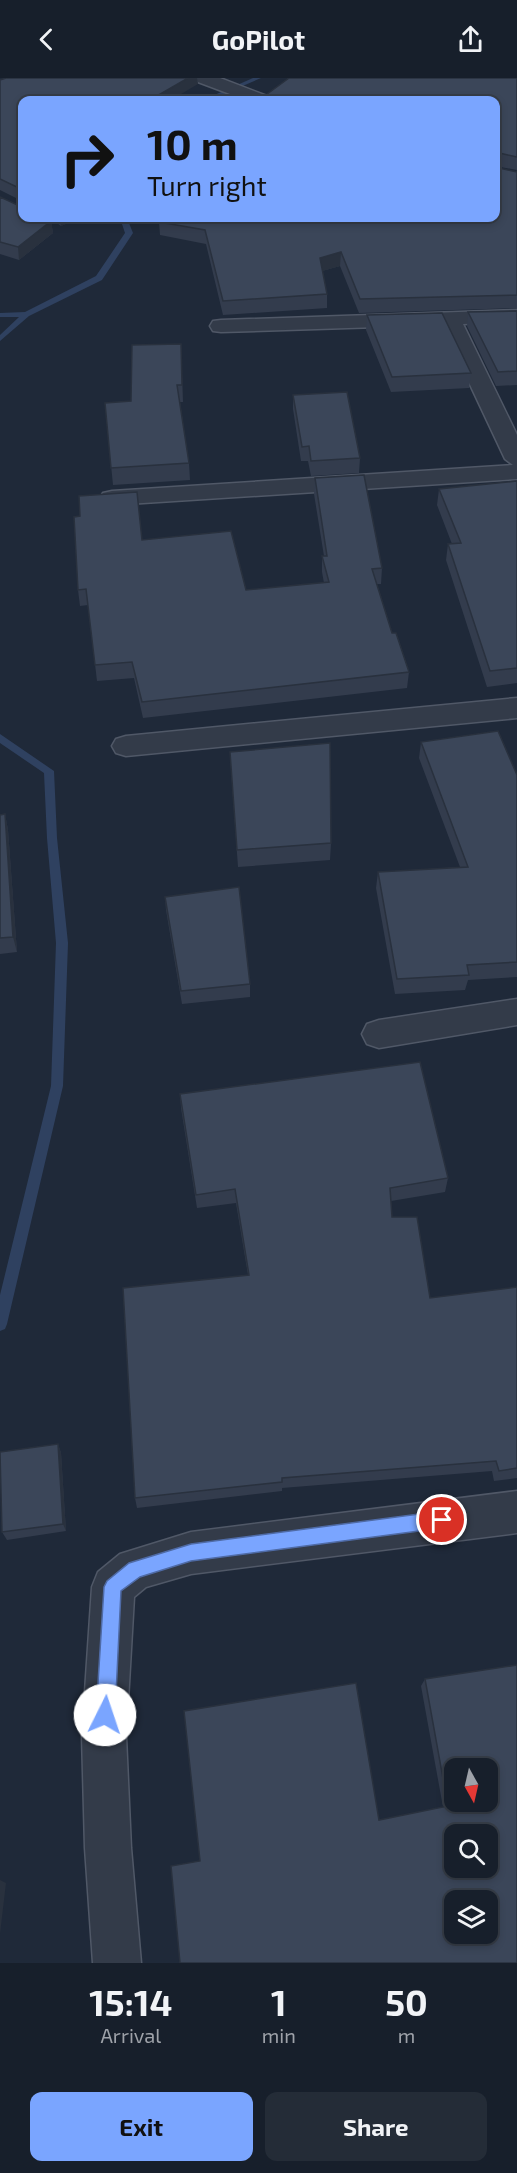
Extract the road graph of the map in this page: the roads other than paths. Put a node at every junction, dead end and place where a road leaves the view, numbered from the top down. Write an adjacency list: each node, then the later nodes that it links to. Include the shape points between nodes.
1 (208, 80): 2 (street)
2 (247, 96)
3 (517, 316): 4 (street)
4 (450, 319): 5 (street); 6 (street)
5 (221, 326)
6 (517, 459)
7 (517, 472): 8 (street)
8 (112, 498)
9 (517, 708): 10 (street)
10 (126, 746)
11 (517, 1012): 12 (street)
12 (379, 1034)
13 (517, 1512): 14 (street, via 191,1553 135,1569 113,1587 104,1736)
14 (117, 1963)

